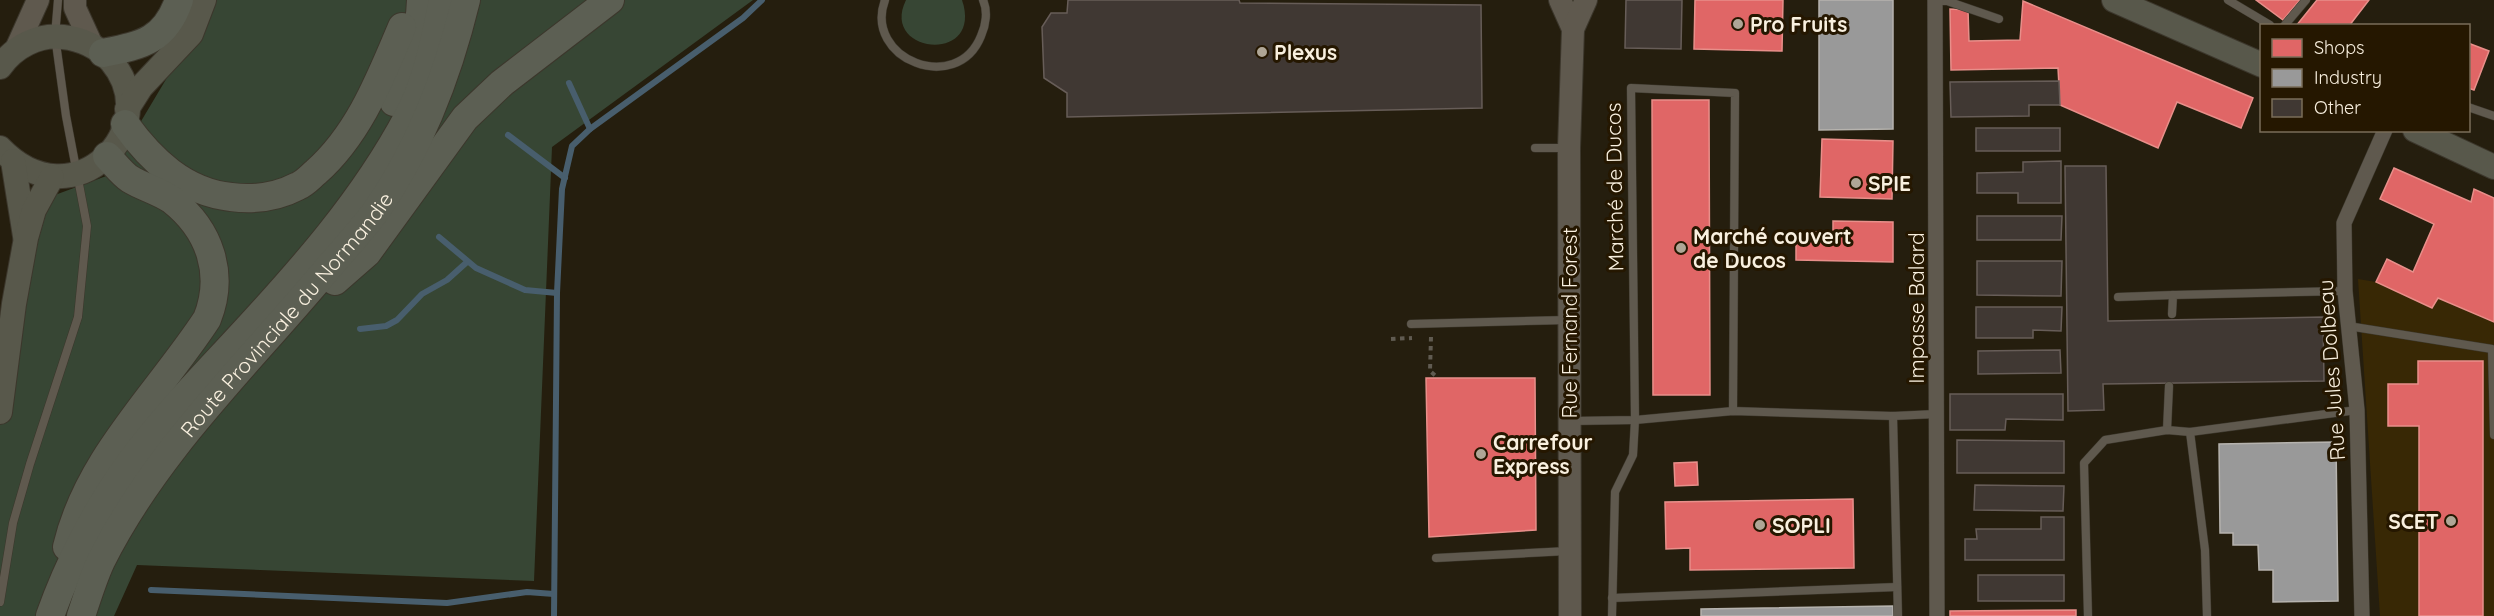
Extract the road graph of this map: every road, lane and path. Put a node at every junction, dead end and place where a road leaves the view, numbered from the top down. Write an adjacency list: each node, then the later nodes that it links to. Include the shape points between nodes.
1 (38, 0): 25 (street)
2 (58, 0): 23 (lane)
3 (75, 0): 24 (street, via 75,8)
4 (179, 0): 24 (highway, via 174,15 154,38 134,46)
5 (204, 0): 28 (main road, via 191,34 141,87)
6 (412, 0): 28 (highway, via 379,82 354,127 300,186 248,199 219,196 193,186 169,172 140,144)
7 (421, 0): 50 (highway, via 420,18 401,86 381,132)
8 (443, 0): 50 (highway, Route Provinciale du Normandie, via 430,60 409,116 369,182 315,253)
9 (466, 0): 48 (highway, Route Provinciale du Normandie, via 448,70 419,139 378,208)
10 (610, 0): 48 (highway, via 502,83 465,118 367,253)
11 (885, 0): 12 (lane, via 883,20 894,49 907,60 938,67 966,57 980,40 986,16)
12 (982, 0)
13 (1560, 0): 22 (street, Rue Fernand Forest)
14 (1586, 0): 22 (street, Rue Fernand Forest)
15 (2114, 0): 26 (main road)
16 (2228, 0): 20 (lane)
17 (2306, 0): 21 (lane)
18 (1934, 1): 19 (lane, via 1947,0); 55 (street, Impasse Balard)
19 (2000, 19)
20 (2268, 24)
21 (2286, 24)
22 (1573, 29): 33 (street, Rue Fernand Forest)
23 (55, 36): 24 (main road, via 74,38); 25 (main road, via 35,40); 37 (lane)
24 (98, 49): 28 (main road, via 117,69 125,88)
25 (5, 60)
26 (2260, 60)
27 (2470, 107): 29 (lane)
28 (126, 116): 35 (main road, via 118,141)
29 (2494, 116)
30 (2384, 132): 40 (street, Rue Jules Dolbeau, via 2344,224)
31 (2419, 132): 36 (main road)
32 (1534, 148): 33 (lane)
33 (1569, 148): 44 (street, Rue Fernand Forest)
34 (7, 154): 38 (main road, via 32,172); 39 (main road)
35 (107, 156): 37 (main road); 67 (highway, via 129,179 171,199 199,227 215,268 215,288 207,320 121,436 85,493 74,518)
36 (2494, 167)
37 (78, 174): 38 (main road); 66 (lane, via 87,226 78,316 13,523)
38 (52, 177): 39 (main road, via 34,210)
39 (26, 238): 54 (main road)
40 (2345, 291): 41 (lane); 46 (street, Rue Jules Dolbeau)
41 (2173, 295): 42 (lane); 43 (lane)
42 (2118, 297)
43 (2172, 314)
44 (1569, 320): 45 (lane); 58 (street, Rue Fernand Forest)
45 (1411, 324)
46 (2348, 326): 52 (street, Rue Jules Dolbeau); 61 (lane, via 2492,349)
47 (1431, 338): 49 (path, via 1430,371)
48 (264, 344): 68 (highway, Route Provinciale du Normandie, via 215,395 136,498 100,562)
49 (1438, 378)
50 (201, 380): 67 (highway, Route Provinciale du Normandie, via 169,413 105,501)
51 (2169, 386): 59 (lane)
52 (2357, 410): 60 (lane); 75 (street, Rue Jules Dolbeau)
53 (1733, 411): 56 (lane); 57 (lane); 57 (lane, Marché de Ducos, via 1735,93 1631,88)
54 (0, 412)
55 (1938, 414): 56 (lane); 72 (street, Impasse Balard)
56 (1893, 416): 64 (lane)
57 (1635, 420): 58 (lane); 65 (lane, Marché de Ducos, via 1633,455 1615,492)
58 (1569, 421): 62 (street, Rue Fernand Forest)
59 (2167, 430): 60 (lane); 73 (lane, via 2105,440 2084,463)
60 (2190, 432): 74 (lane, via 2205,550)
61 (2494, 435)
62 (1570, 551): 63 (lane); 69 (street, Rue Fernand Forest)
63 (1436, 558)
64 (1898, 587): 65 (lane); 71 (lane)
65 (1612, 598): 70 (lane, Marché de Ducos)
66 (0, 602)
67 (51, 614)
68 (81, 616)
69 (1570, 616)
70 (1612, 616)
71 (1898, 616)
72 (1937, 616)
73 (2088, 616)
74 (2207, 616)
75 (2362, 616)

